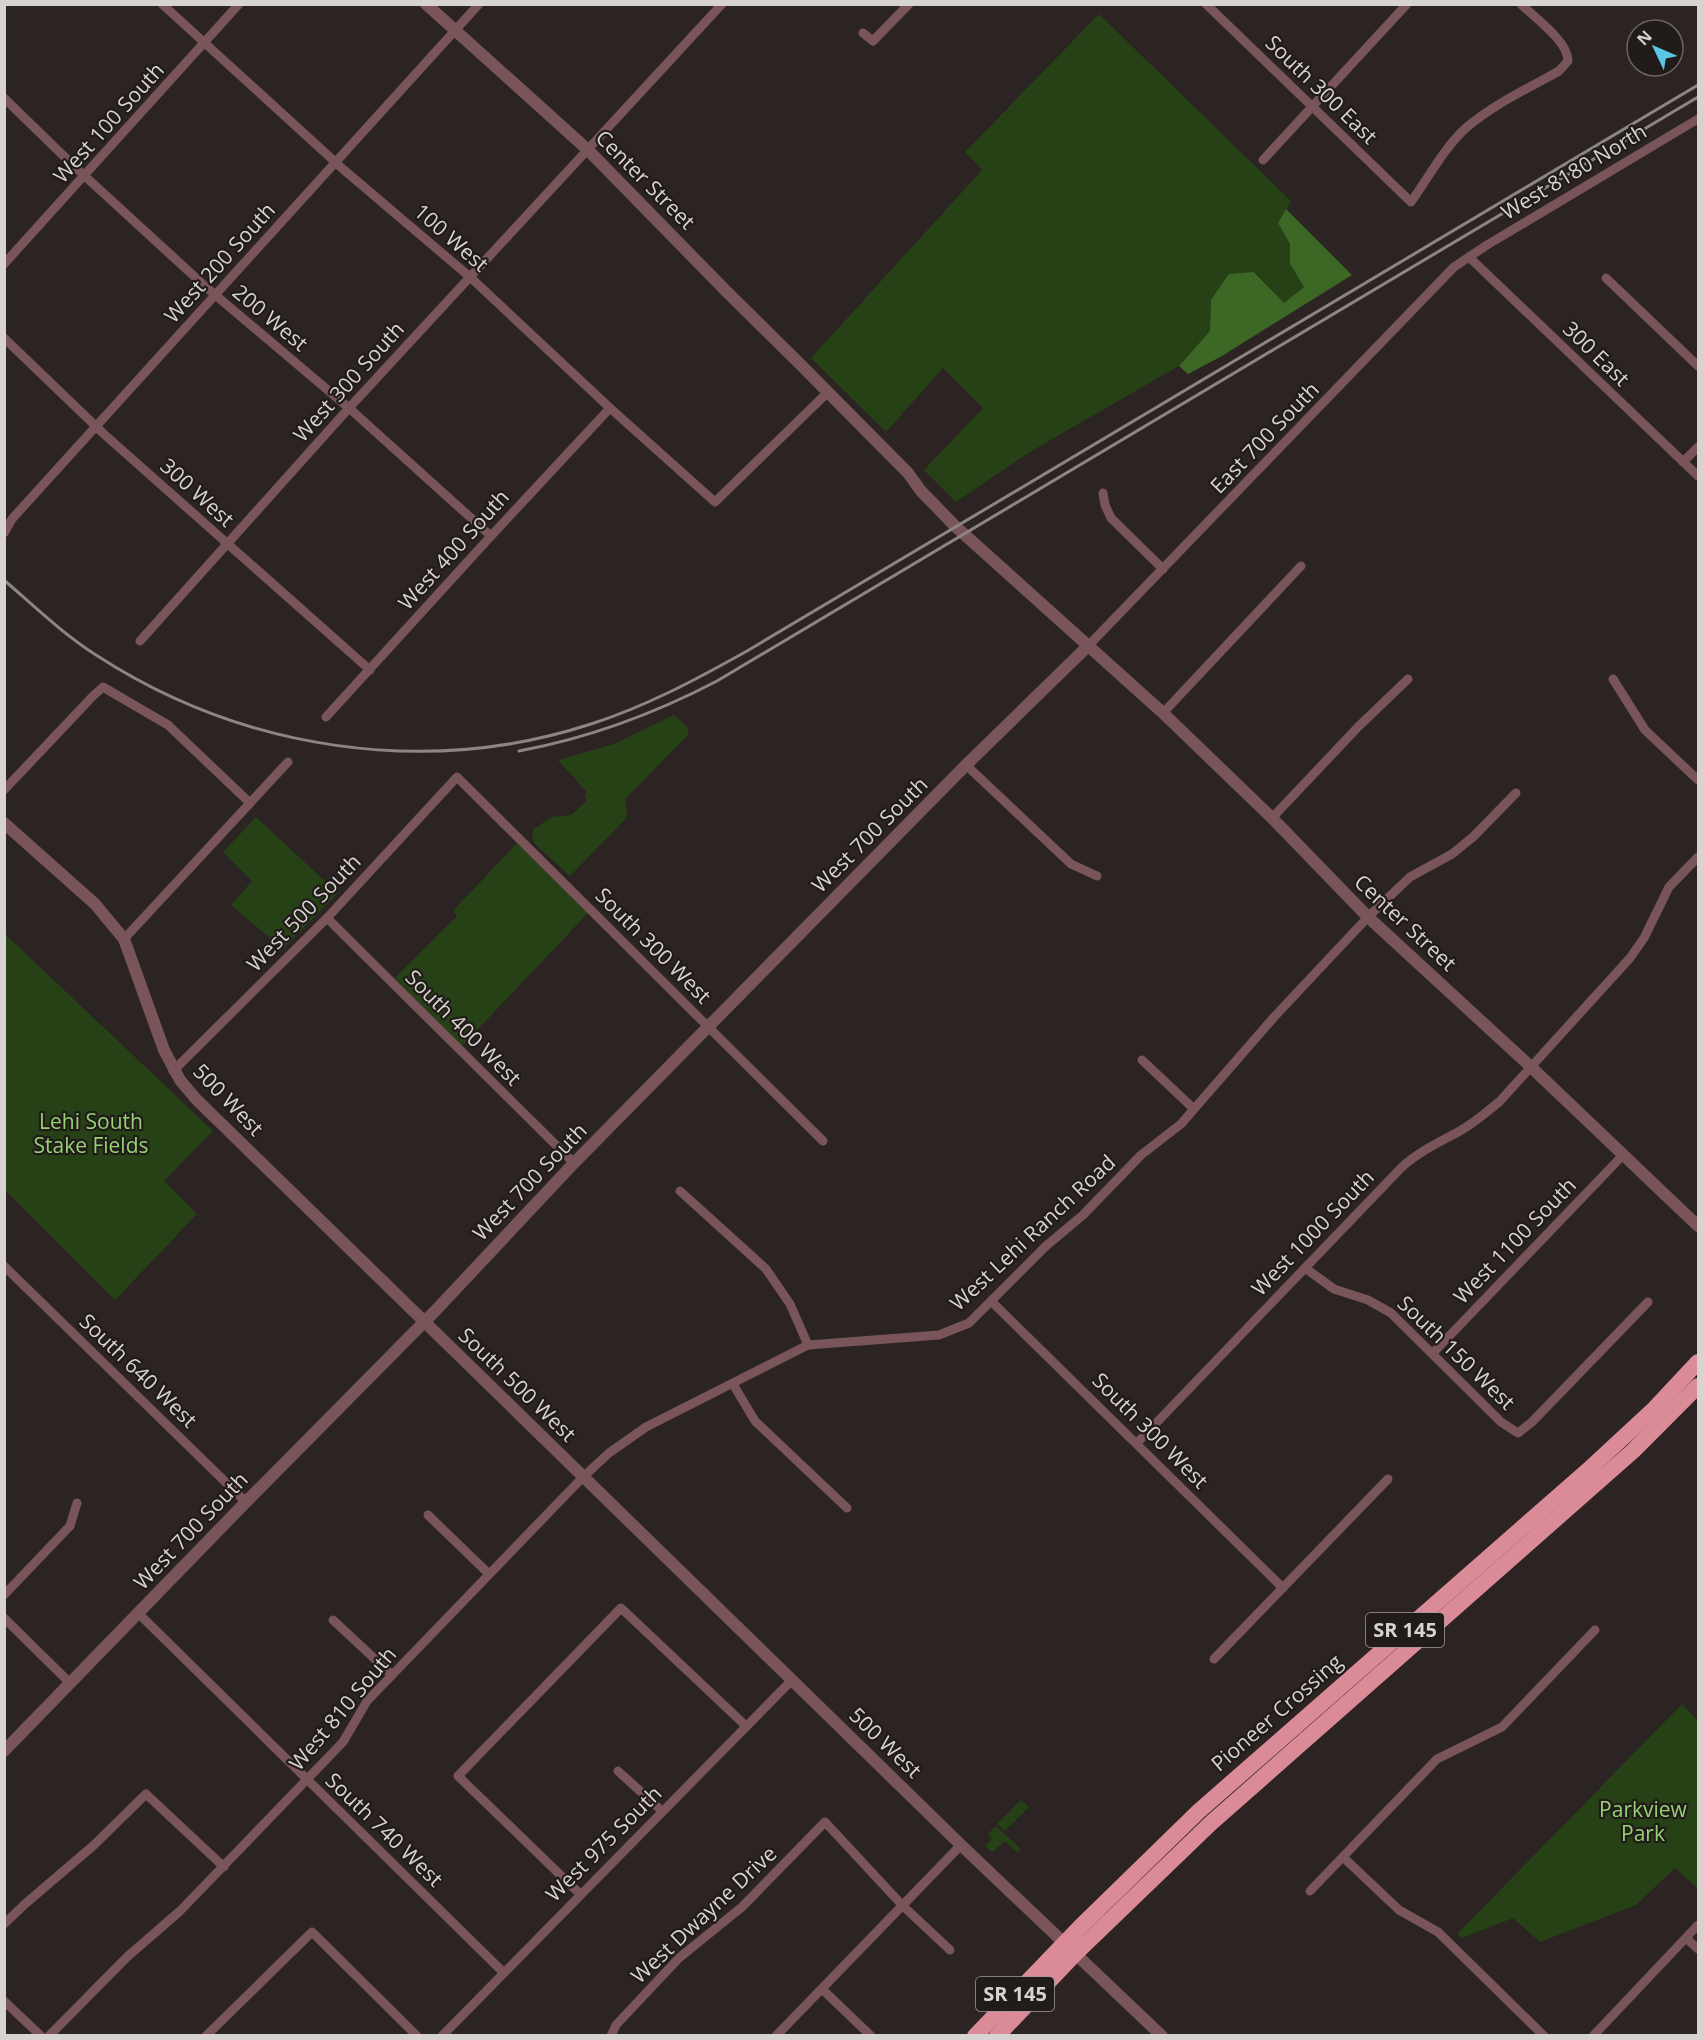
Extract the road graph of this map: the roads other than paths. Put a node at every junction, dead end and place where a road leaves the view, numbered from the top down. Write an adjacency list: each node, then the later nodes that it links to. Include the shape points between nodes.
1 (162, 4): 12 (street, 100 West)
2 (239, 4): 12 (street, West 100 South)
3 (426, 4): 10 (street, Center Street)
4 (479, 4): 10 (street, West 200 South)
5 (722, 4): 16 (street, West 300 South)
6 (909, 4): 11 (street, via 873,41)
7 (1206, 4): 14 (street, South 300 East)
8 (1407, 4): 14 (street)
9 (1521, 4): 14 (street, South 300 East, via 1562,44 1568,61 1559,71 1467,128 1411,202)
10 (455, 31): 16 (street, Center Street); 18 (street, West 200 South)
11 (863, 33)
12 (204, 43): 18 (street, 100 West); 19 (street, West 100 South)
13 (4, 98): 19 (street, 200 West)
14 (1313, 108): 17 (street)
15 (1698, 119): 20 (street, West 8180 North)
16 (588, 150): 22 (street, West 300 South); 27 (street, Center Street)
17 (1263, 160)
18 (335, 162): 22 (street, 100 West); 24 (street, West 200 South)
19 (85, 176): 21 (street, West 100 South); 24 (street, 200 West)
20 (1469, 257): 32 (street, 300 East); 40 (street, East 700 South, via 1454,267)
21 (4, 264)
22 (470, 277): 28 (street, West 300 South); 29 (street, 100 West)
23 (1606, 278): 26 (street)
24 (215, 295): 28 (street, 200 West); 30 (street, West 200 South)
25 (4, 338): 30 (street, 300 West)
26 (1698, 366)
27 (828, 392): 29 (street, 100 West, via 715,502); 42 (street, Center Street)
28 (349, 408): 37 (street, 200 West); 38 (street, West 300 South)
29 (610, 408): 37 (street, West 400 South)
30 (96, 426): 35 (street, West 200 South); 38 (street, 300 West)
31 (1698, 447): 32 (street)
32 (1683, 462): 33 (street, 300 East)
33 (1698, 477)
34 (1103, 493): 40 (street, via 1111,518)
35 (8, 521): 36 (street, West 200 South)
36 (4, 533)
37 (491, 536): 43 (street, West 400 South)
38 (227, 544): 41 (street, West 300 South); 43 (street, 300 West)
39 (1301, 566): 46 (street)
40 (1163, 569): 42 (street, East 700 South)
41 (140, 641)
42 (1088, 646): 46 (street, Center Street); 49 (street, West 700 South)
43 (370, 670): 47 (street, West 400 South)
44 (1408, 679): 55 (street)
45 (1613, 680): 51 (street, via 1645,730)
46 (1163, 713): 55 (street, Center Street)
47 (326, 717)
48 (288, 762): 54 (street)
49 (966, 765): 58 (street, via 1071,864); 62 (street, West 700 South)
50 (457, 777): 60 (street, West 500 South); 62 (street, South 300 West)
51 (1698, 780)
52 (4, 790): 54 (street, via 103,687 168,725)
53 (1516, 793): 59 (street, West Lehi Ranch Road, via 1473,837 1452,854 1410,877)
54 (250, 803): 61 (street)
55 (1272, 818): 59 (street, Center Street)
56 (4, 823): 61 (street, 500 West, via 95,904)
57 (1698, 857): 64 (street, West 1000 South, via 1669,887 1630,958)
58 (1097, 876)
59 (1368, 917): 64 (street, Center Street); 66 (street, West Lehi Ranch Road)
60 (327, 918): 65 (street, West 500 South); 69 (street, South 400 West)
61 (124, 939): 65 (street, 500 West)
62 (708, 1027): 67 (street, South 300 West); 69 (street, West 700 South)
63 (1142, 1060): 66 (street)
64 (1531, 1066): 68 (street, Center Street); 73 (street, West 1000 South, via 1481,1117 1410,1159)
65 (173, 1071): 76 (street, 500 West, via 196,1099)
66 (1194, 1109): 74 (street, West Lehi Ranch Road)
67 (823, 1141)
68 (1623, 1154): 71 (street, Center Street); 78 (street, West 1100 South)
69 (574, 1163): 76 (street, West 700 South)
70 (680, 1191): 77 (street, via 766,1269 790,1304)
71 (1698, 1226)
72 (4, 1266): 85 (street, South 640 West)
73 (1305, 1268): 78 (street, South 150 West, via 1334,1289 1368,1300 1391,1313); 82 (street, West 1000 South)
74 (991, 1301): 77 (street, West Lehi Ranch Road, via 969,1323 939,1335); 82 (street, South 300 West)
75 (1648, 1302): 78 (street, South 150 West, via 1518,1433 1501,1422)
76 (423, 1322): 83 (street, South 500 West); 85 (street, West 700 South)
77 (808, 1345): 80 (street, West Lehi Ranch Road)
78 (1433, 1353)
79 (1698, 1362): 114 (highway, Pioneer Crossing / SR 145, via 1595,1463 1154,1852)
80 (733, 1384): 83 (street, West Lehi Ranch Road, via 646,1427); 87 (street, via 755,1420)
81 (1698, 1386): 114 (highway, Pioneer Crossing / SR 145, via 1624,1459)
82 (1137, 1443): 90 (street, South 300 West)
83 (583, 1477): 89 (street, West 810 South); 98 (street, 500 West)
84 (1388, 1479): 90 (street)
85 (246, 1502): 92 (street, West 700 South)
86 (77, 1503): 91 (street, via 70,1526)
87 (846, 1508)
88 (428, 1515): 89 (street)
89 (489, 1574): 97 (street, West 810 South)
90 (1283, 1588): 96 (street)
91 (4, 1595)
92 (138, 1613): 99 (street, West 700 South); 103 (street, South 740 West)
93 (4, 1618): 99 (street)
94 (333, 1620): 97 (street)
95 (1595, 1630): 106 (street, via 1502,1727 1437,1759)
96 (1214, 1659)
97 (392, 1675): 103 (street, West 810 South, via 367,1701 343,1742)
98 (792, 1680): 100 (street, West 975 South); 105 (street, 500 West)
99 (70, 1683): 101 (street, West 700 South)
100 (746, 1726): 104 (street, West 975 South); 109 (street, via 621,1608 458,1776)
101 (4, 1751)
102 (618, 1771): 104 (street)
103 (307, 1780): 107 (street, West 810 South); 117 (street, South 740 West)
104 (662, 1811): 109 (street, West 975 South)
105 (962, 1845): 110 (street); 114 (street, 500 West)
106 (1343, 1857): 108 (street); 131 (street, via 1399,1910 1438,1932)
107 (224, 1867): 111 (street, via 146,1794); 121 (street, West 810 South)
108 (1310, 1891)
109 (580, 1894): 117 (street, West 975 South)
110 (903, 1906): 116 (street); 118 (street); 125 (street, West Dwayne Drive, via 825,1822 742,1907 679,1958 616,2025)
111 (4, 1924)
112 (1698, 1925): 113 (street)
113 (1686, 1938): 115 (street); 132 (street)
114 (1070, 1948): 128 (highway, Pioneer Crossing / SR 145); 129 (highway, Pioneer Crossing / SR 145); 130 (street, 500 West)
115 (1698, 1948)
116 (950, 1950)
117 (503, 1972): 124 (street, West 975 South)
118 (822, 1989): 126 (street); 127 (street)
119 (4, 2001): 120 (street)
120 (41, 2036)
121 (49, 2036)
122 (206, 2036): 123 (street, via 312,1932)
123 (417, 2036)
124 (442, 2036)
125 (611, 2036)
126 (776, 2036)
127 (871, 2036)
128 (975, 2036)
129 (997, 2036)
130 (1162, 2036)
131 (1544, 2036)
132 (1593, 2036)

